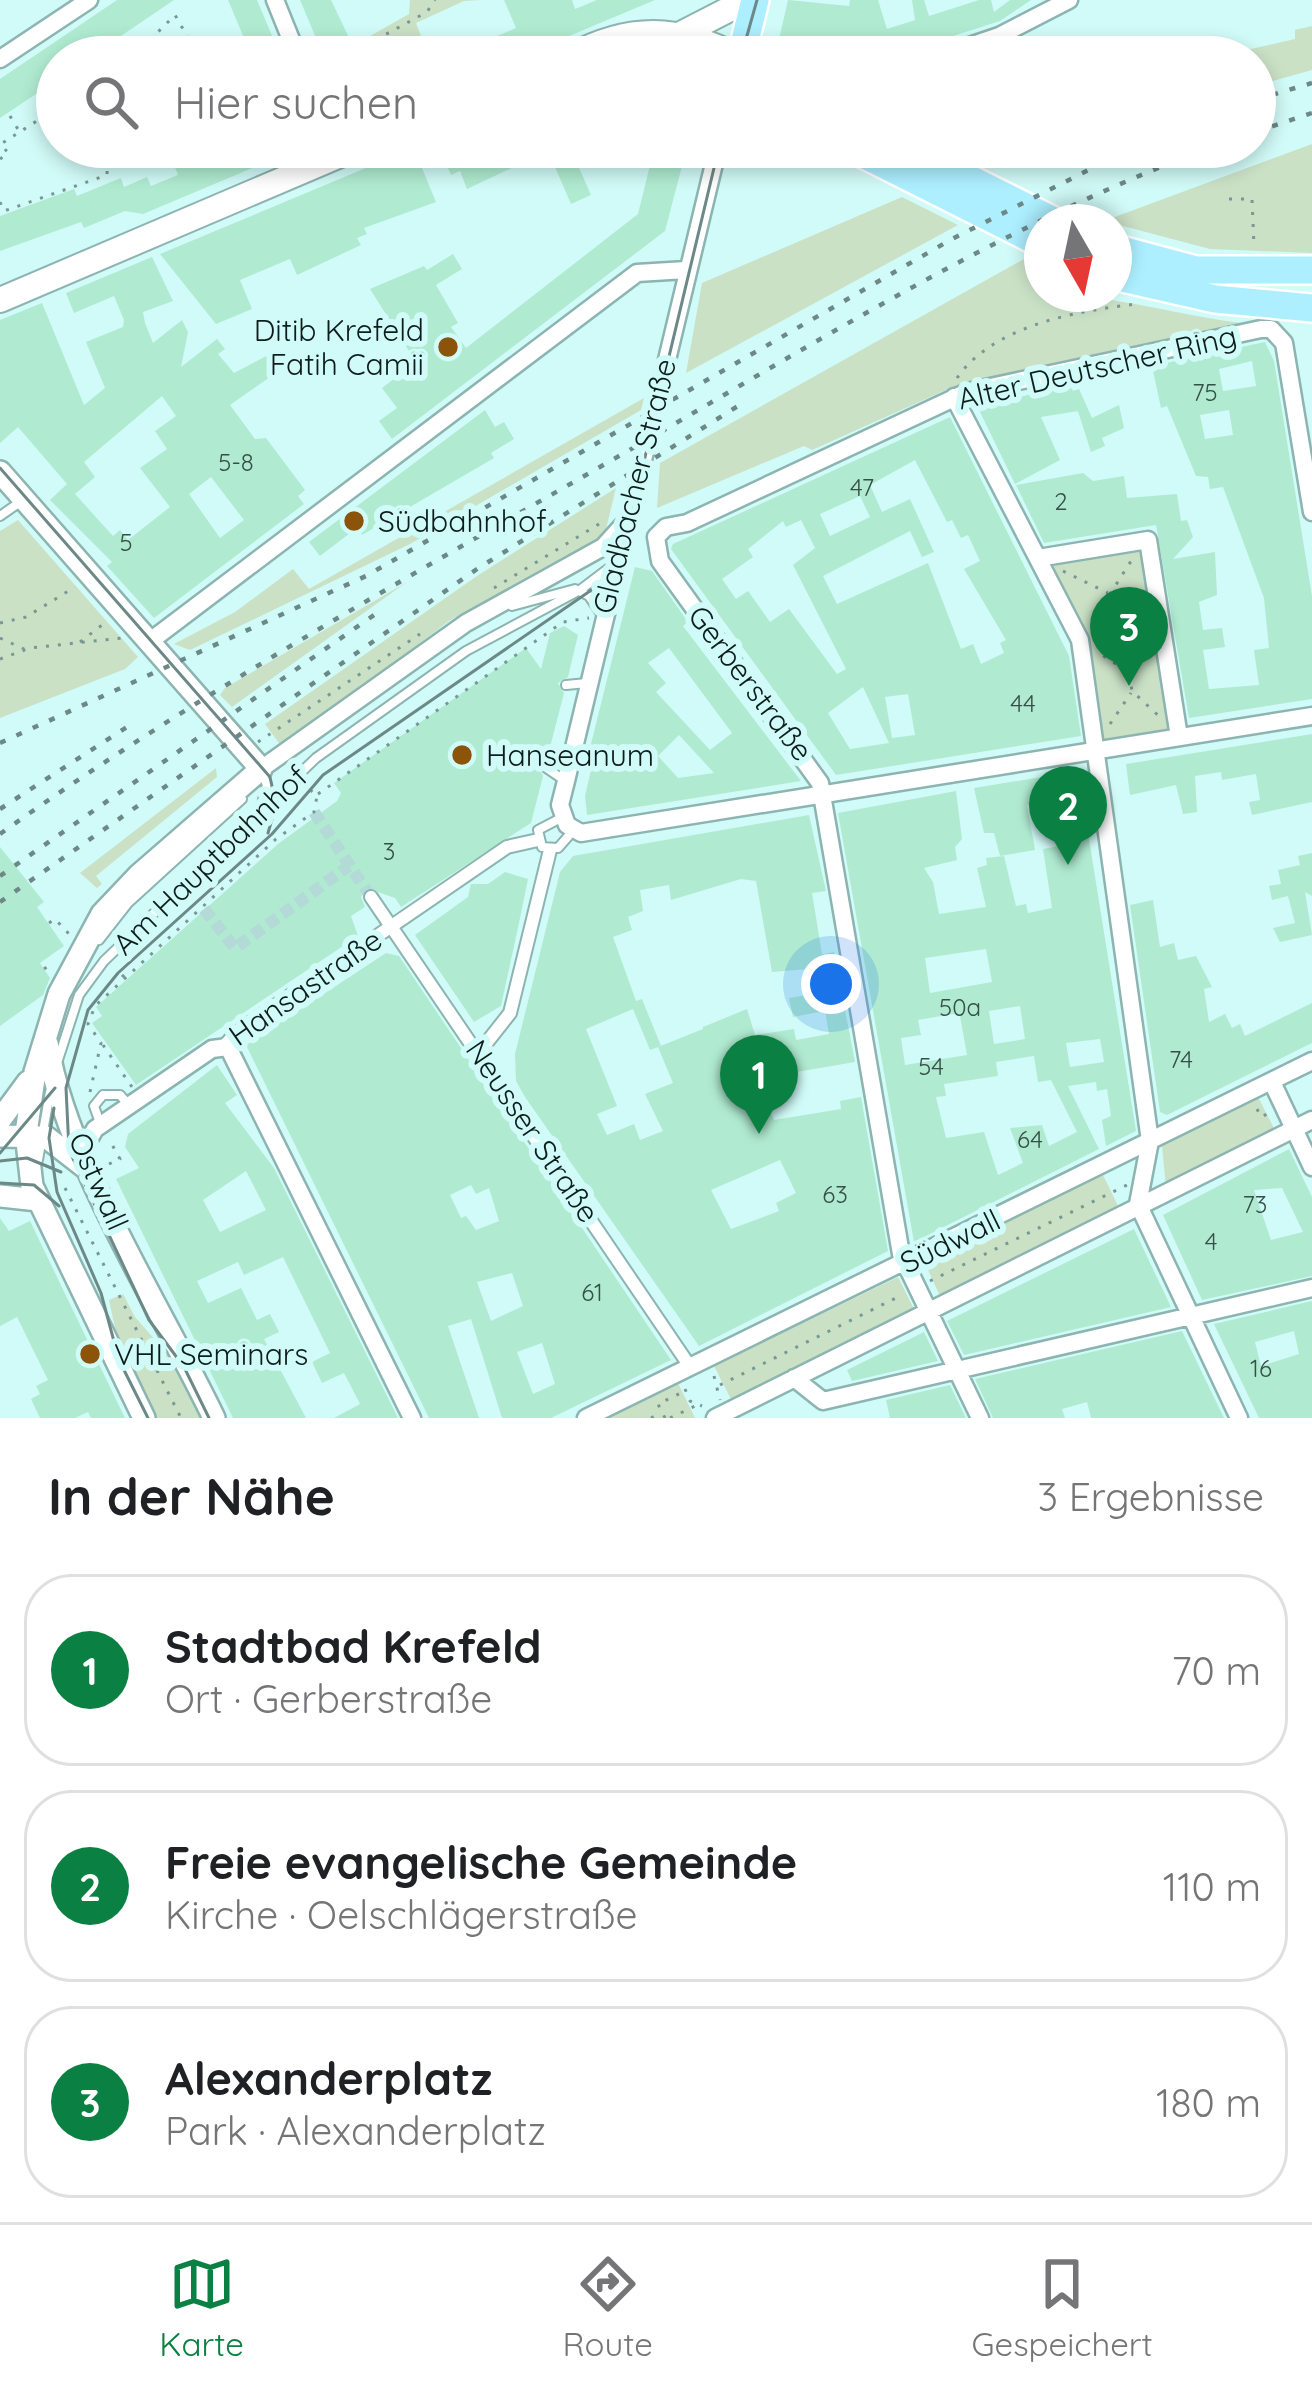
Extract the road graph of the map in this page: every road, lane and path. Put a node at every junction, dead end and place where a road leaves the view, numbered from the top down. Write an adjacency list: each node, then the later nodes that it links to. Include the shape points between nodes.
1 (89, 0): 15 (street)
2 (275, 0): 9 (street)
3 (435, 0): 10 (path)
4 (751, 0): 6 (main road); 13 (main road)
5 (1069, 0): 14 (street)
6 (683, 33): 11 (main road); 12 (main road)
7 (155, 36): 8 (path, via 176,15)
8 (188, 36)
9 (290, 36)
10 (383, 36)
11 (622, 36)
12 (690, 36)
13 (744, 36)
14 (999, 36)
15 (0, 59)
16 (10, 116): 18 (path)
17 (36, 122): 18 (path)
18 (20, 132): 19 (path, via 1,144 8,153)
19 (0, 159)
20 (107, 168): 26 (path, via 107,175 4,211)
21 (302, 168): 31 (main road)
22 (713, 168): 32 (street, Gladbacher Straße)
23 (891, 168): 28 (main road)
24 (948, 168): 27 (main road)
25 (1229, 200): 30 (path, via 1252,199)
26 (0, 202)
27 (1024, 206)
28 (1024, 235)
29 (1132, 253): 33 (main road, via 1196,270)
30 (1254, 256)
31 (77, 263): 35 (main road); 36 (main road)
32 (686, 270): 44 (street, Gladbacher Straße); 59 (street, via 637,273)
33 (1312, 270)
34 (1132, 280): 38 (main road)
35 (0, 283)
36 (0, 300)
37 (1138, 304): 39 (path, via 1021,330 970,362)
38 (1312, 308)
39 (954, 398): 42 (street, Alter Deutscher Ring, via 1261,329 1280,335); 45 (street, Alter Deutscher Ring); 48 (street)
40 (0, 472): 41 (street)
41 (24, 500): 43 (lane); 49 (street)
42 (1312, 512)
43 (0, 516)
44 (628, 516): 47 (street, Gladbacher Straße); 56 (street, Am Hauptbahnhof, via 603,547)
45 (656, 537): 74 (street, Gerberstraße, via 660,561 811,764)
46 (1150, 551): 48 (street, via 1148,540); 51 (path, via 1129,562); 68 (street)
47 (616, 563): 50 (lane, Am Hauptbahnhof); 53 (street, Gladbacher Straße)
48 (1041, 563): 51 (path); 69 (street, via 1080,640)
49 (92, 576): 52 (street); 55 (path, via 45,607)
50 (580, 590): 53 (lane); 56 (lane, Am Hauptbahnhof, via 552,591); 73 (lane, Am Hauptbahnhof, via 478,644)
51 (1110, 594): 54 (path)
52 (121, 610): 59 (street); 60 (path)
53 (603, 616): 64 (street, Gladbacher Straße); 75 (path, via 562,622)
54 (1115, 620): 63 (path, via 1136,626 1143,640); 63 (path, via 1100,634 1099,648)
55 (0, 623)
56 (466, 623): 71 (street, Am Hauptbahnhof)
57 (0, 638): 61 (path)
58 (124, 638): 60 (path)
59 (149, 642): 71 (street)
60 (79, 643): 61 (path)
61 (25, 650): 62 (path)
62 (0, 659)
63 (1127, 664): 66 (path)
64 (588, 683): 65 (lane); 72 (street, Gladbacher Straße)
65 (566, 686)
66 (1132, 691): 68 (path); 69 (path)
67 (1312, 716): 68 (street)
68 (1179, 733): 69 (street)
69 (1094, 743): 74 (street); 102 (street)
70 (545, 767): 72 (lane)
71 (261, 769): 73 (lane, via 274,787); 76 (lane, via 266,794); 91 (street, Am Hauptbahnhof, via 124,889 87,939 59,994)
72 (566, 781): 78 (street, Gladbacher Straße)
73 (286, 784): 76 (lane, Am Hauptbahnhof)
74 (823, 794): 78 (street); 111 (street, Gerberstraße)
75 (317, 796)
76 (258, 812): 91 (lane, Am Hauptbahnhof, via 104,961)
77 (314, 812): 87 (path, via 95,1006 88,1024)
78 (567, 824): 79 (lane, via 538,830); 80 (lane)
79 (538, 840): 80 (lane); 83 (street, Hansastraße, via 507,847)
80 (550, 850): 89 (street, via 510,1013)
81 (371, 897): 83 (street, Neusser Straße)
82 (49, 923): 84 (path, via 55,919)
83 (393, 926): 88 (street, Hansastraße); 89 (street, Neusser Straße)
84 (75, 941)
85 (129, 970): 86 (path)
86 (122, 977)
87 (101, 1042): 93 (path); 96 (path)
88 (224, 1046): 93 (street, Hansastraße); 127 (street)
89 (480, 1051): 117 (street, Neusser Straße)
90 (1312, 1061): 92 (street, Südwall)
91 (44, 1073): 98 (street); 101 (street, Ostwall); 103 (street, Ostwall)
92 (1272, 1082): 95 (street); 102 (street, Südwall)
93 (134, 1102): 99 (street, Hansastraße)
94 (1255, 1106): 95 (path, via 1259,1118)
95 (1283, 1106): 100 (street)
96 (85, 1108)
97 (1312, 1120): 100 (street, Südwall)
98 (1, 1122): 101 (street)
99 (101, 1124): 103 (street, Hansastraße); 105 (path, via 119,1159)
100 (1294, 1129): 104 (street); 109 (street, Südwall)
101 (34, 1134): 105 (street, via 70,1150); 110 (street, Ostwall, via 29,1174)
102 (1150, 1141): 109 (street); 111 (street, Südwall)
103 (83, 1150): 105 (street, Ostwall)
104 (1312, 1167)
105 (91, 1174): 126 (street, Ostwall)
106 (65, 1188): 125 (path)
107 (1112, 1193): 112 (path)
108 (0, 1196): 110 (street)
109 (1138, 1204): 114 (street, Südwall); 115 (street)
110 (43, 1210): 124 (street, Ostwall)
111 (904, 1263): 112 (street, Gerberstraße); 117 (street, Südwall)
112 (924, 1284): 114 (street, Gerberstraße); 119 (path)
113 (1312, 1288): 115 (street)
114 (928, 1313): 116 (street, Gerberstraße); 118 (street, Südwall)
115 (1190, 1315): 116 (street); 131 (street)
116 (957, 1372): 118 (street, via 823,1401); 130 (street, Gerberstraße)
117 (695, 1373): 119 (path); 120 (path); 128 (street, Südwall)
118 (794, 1378): 122 (street, Südwall)
119 (719, 1385): 122 (path)
120 (685, 1391): 121 (path); 123 (path, via 658,1405)
121 (697, 1405): 122 (path); 123 (path)
122 (723, 1411)
123 (666, 1416): 129 (path)
124 (144, 1418)
125 (181, 1418)
126 (214, 1418)
127 (412, 1418)
128 (586, 1418)
129 (651, 1418)
130 (980, 1418)
131 (1239, 1418)

